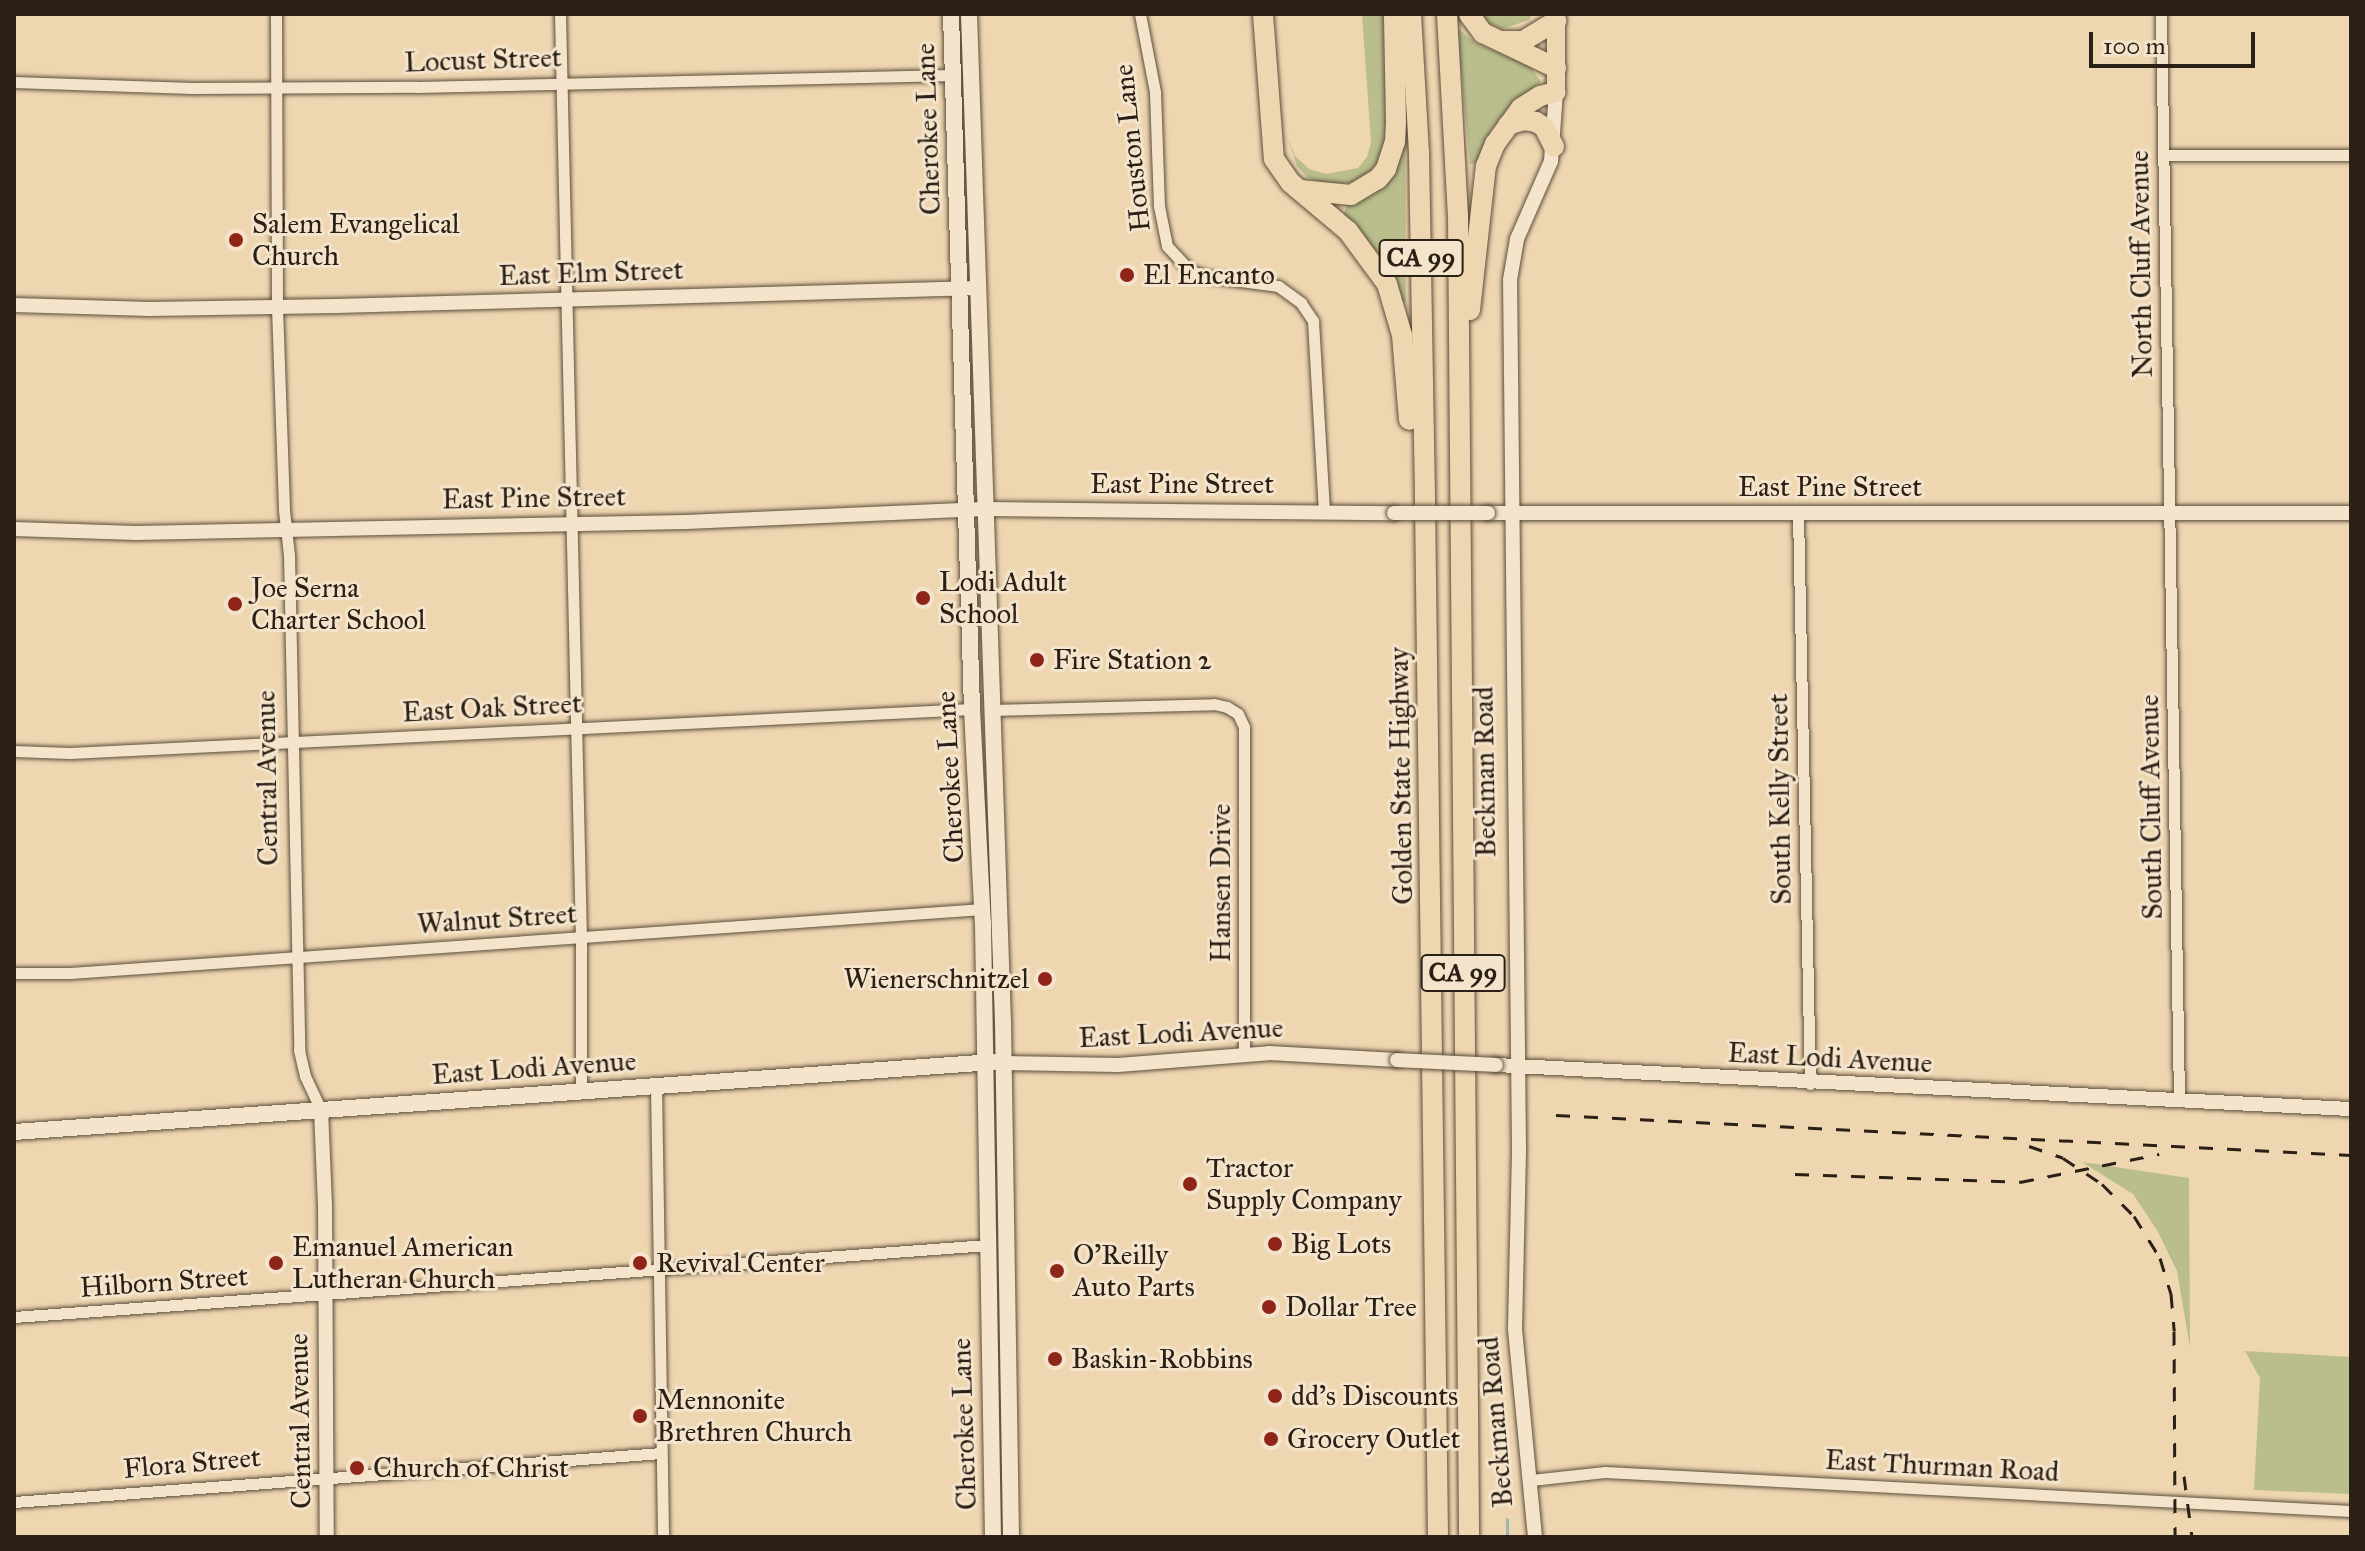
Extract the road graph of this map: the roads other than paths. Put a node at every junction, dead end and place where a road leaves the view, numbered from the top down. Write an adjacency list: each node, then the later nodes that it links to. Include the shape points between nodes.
1 (276, 14): 18 (street, Central Avenue)
2 (560, 14): 17 (street)
3 (951, 14): 15 (main road, Cherokee Lane)
4 (969, 14): 26 (main road, Cherokee Lane)
5 (1140, 14): 35 (street, Houston Lane, via 1155,92 1159,206 1167,246 1190,271 1278,286 1301,303 1313,321)
6 (1263, 14): 24 (highway, via 1274,159)
7 (1394, 14): 24 (highway, via 1395,142 1386,169 1351,195)
8 (1411, 14): 31 (highway, Golden State Highway / CA 99, via 1419,153)
9 (1447, 14): 30 (highway, CA 99, via 1458,215)
10 (1469, 14): 13 (highway)
11 (2161, 14): 22 (street, North Cluff Avenue)
12 (1556, 18): 13 (highway, via 1523,41); 14 (main road, Beckman Road)
13 (1493, 39): 14 (highway)
14 (1556, 68): 19 (main road, Beckman Road)
15 (953, 75): 17 (street, Locust Street); 25 (main road, Cherokee Lane)
16 (14, 82): 18 (street, Locust Street)
17 (560, 82): 18 (street, Locust Street); 27 (street)
18 (276, 88): 29 (street, Central Avenue)
19 (1556, 92): 20 (highway, via 1521,108); 21 (street, Beckman Road)
20 (1508, 125): 21 (highway, via 1536,122); 30 (highway, via 1486,166 1479,197 1467,365)
21 (1554, 147): 36 (street, Beckman Road, via 1512,260)
22 (2163, 155): 23 (street); 34 (street, North Cluff Avenue)
23 (2351, 155)
24 (1300, 190): 31 (highway, via 1355,239 1393,297)
25 (960, 288): 26 (street, East Elm Street); 27 (street, East Elm Street); 33 (main road, Cherokee Lane)
26 (978, 288): 32 (main road, Cherokee Lane)
27 (566, 300): 29 (street, East Elm Street); 39 (street)
28 (14, 305): 29 (street, East Elm Street)
29 (277, 307): 41 (street, Central Avenue)
30 (1457, 409): 76 (highway, CA 99)
31 (1425, 502): 75 (highway, Golden State Highway / CA 99)
32 (984, 509): 33 (street, East Pine Street); 35 (street, East Pine Street); 43 (main road, Cherokee Lane)
33 (966, 511): 39 (street, East Pine Street); 42 (main road, Cherokee Lane)
34 (2168, 512): 37 (street, East Pine Street); 38 (street, East Pine Street); 58 (street, South Cluff Avenue)
35 (1324, 513): 36 (street, East Pine Street, bridge)
36 (1510, 513): 37 (street, East Pine Street); 54 (street, Beckman Road)
37 (1798, 513): 55 (street, South Kelly Street)
38 (2351, 513)
39 (570, 523): 41 (street, East Pine Street); 44 (street)
40 (14, 529): 41 (street, East Pine Street)
41 (288, 530): 45 (street, Central Avenue)
42 (972, 709): 44 (street, East Oak Street); 47 (main road, Cherokee Lane)
43 (992, 710): 51 (street, Hansen Drive, via 1214,704 1238,714 1244,727); 53 (main road, Cherokee Lane)
44 (574, 728): 45 (street, East Oak Street); 48 (street)
45 (293, 742): 46 (street, East Oak Street); 49 (street, Central Avenue)
46 (14, 751)
47 (983, 909): 48 (street, Walnut Street); 52 (main road, Cherokee Lane)
48 (581, 938): 49 (street, Walnut Street); 57 (street)
49 (297, 956): 50 (street, Walnut Street); 60 (street, Central Avenue, via 299,1050)
50 (14, 973)
51 (1244, 1054): 53 (street, East Lodi Avenue, via 1118,1065); 54 (street, East Lodi Avenue, bridge)
52 (985, 1062): 53 (main road, East Lodi Avenue); 56 (main road, East Lodi Avenue); 62 (main road, Cherokee Lane)
53 (1004, 1063): 74 (main road, Cherokee Lane)
54 (1517, 1067): 55 (street, East Lodi Avenue); 68 (street, Beckman Road, via 1515,1328)
55 (1810, 1084): 58 (street, East Lodi Avenue)
56 (656, 1085): 57 (main road, East Lodi Avenue); 63 (street)
57 (581, 1090): 60 (main road, East Lodi Avenue)
58 (2179, 1101): 59 (street, East Lodi Avenue)
59 (2351, 1109)
60 (321, 1110): 61 (main road, East Lodi Avenue); 64 (street, Central Avenue)
61 (14, 1132)
62 (987, 1245): 63 (street, Hilborn Street); 73 (main road, Cherokee Lane)
63 (660, 1271): 64 (street, Hilborn Street); 66 (street)
64 (325, 1294): 65 (street, Hilborn Street); 67 (street, Central Avenue)
65 (14, 1317)
66 (661, 1453): 67 (street, Flora Street); 72 (street)
67 (327, 1476): 69 (street, Flora Street); 71 (street, Central Avenue)
68 (1531, 1480): 70 (street, East Thurman Road, via 1605,1472); 77 (street, Beckman Road)
69 (14, 1502)
70 (2351, 1511)
71 (327, 1537)
72 (663, 1537)
73 (993, 1537)
74 (1011, 1537)
75 (1438, 1537)
76 (1469, 1537)
77 (1535, 1537)

